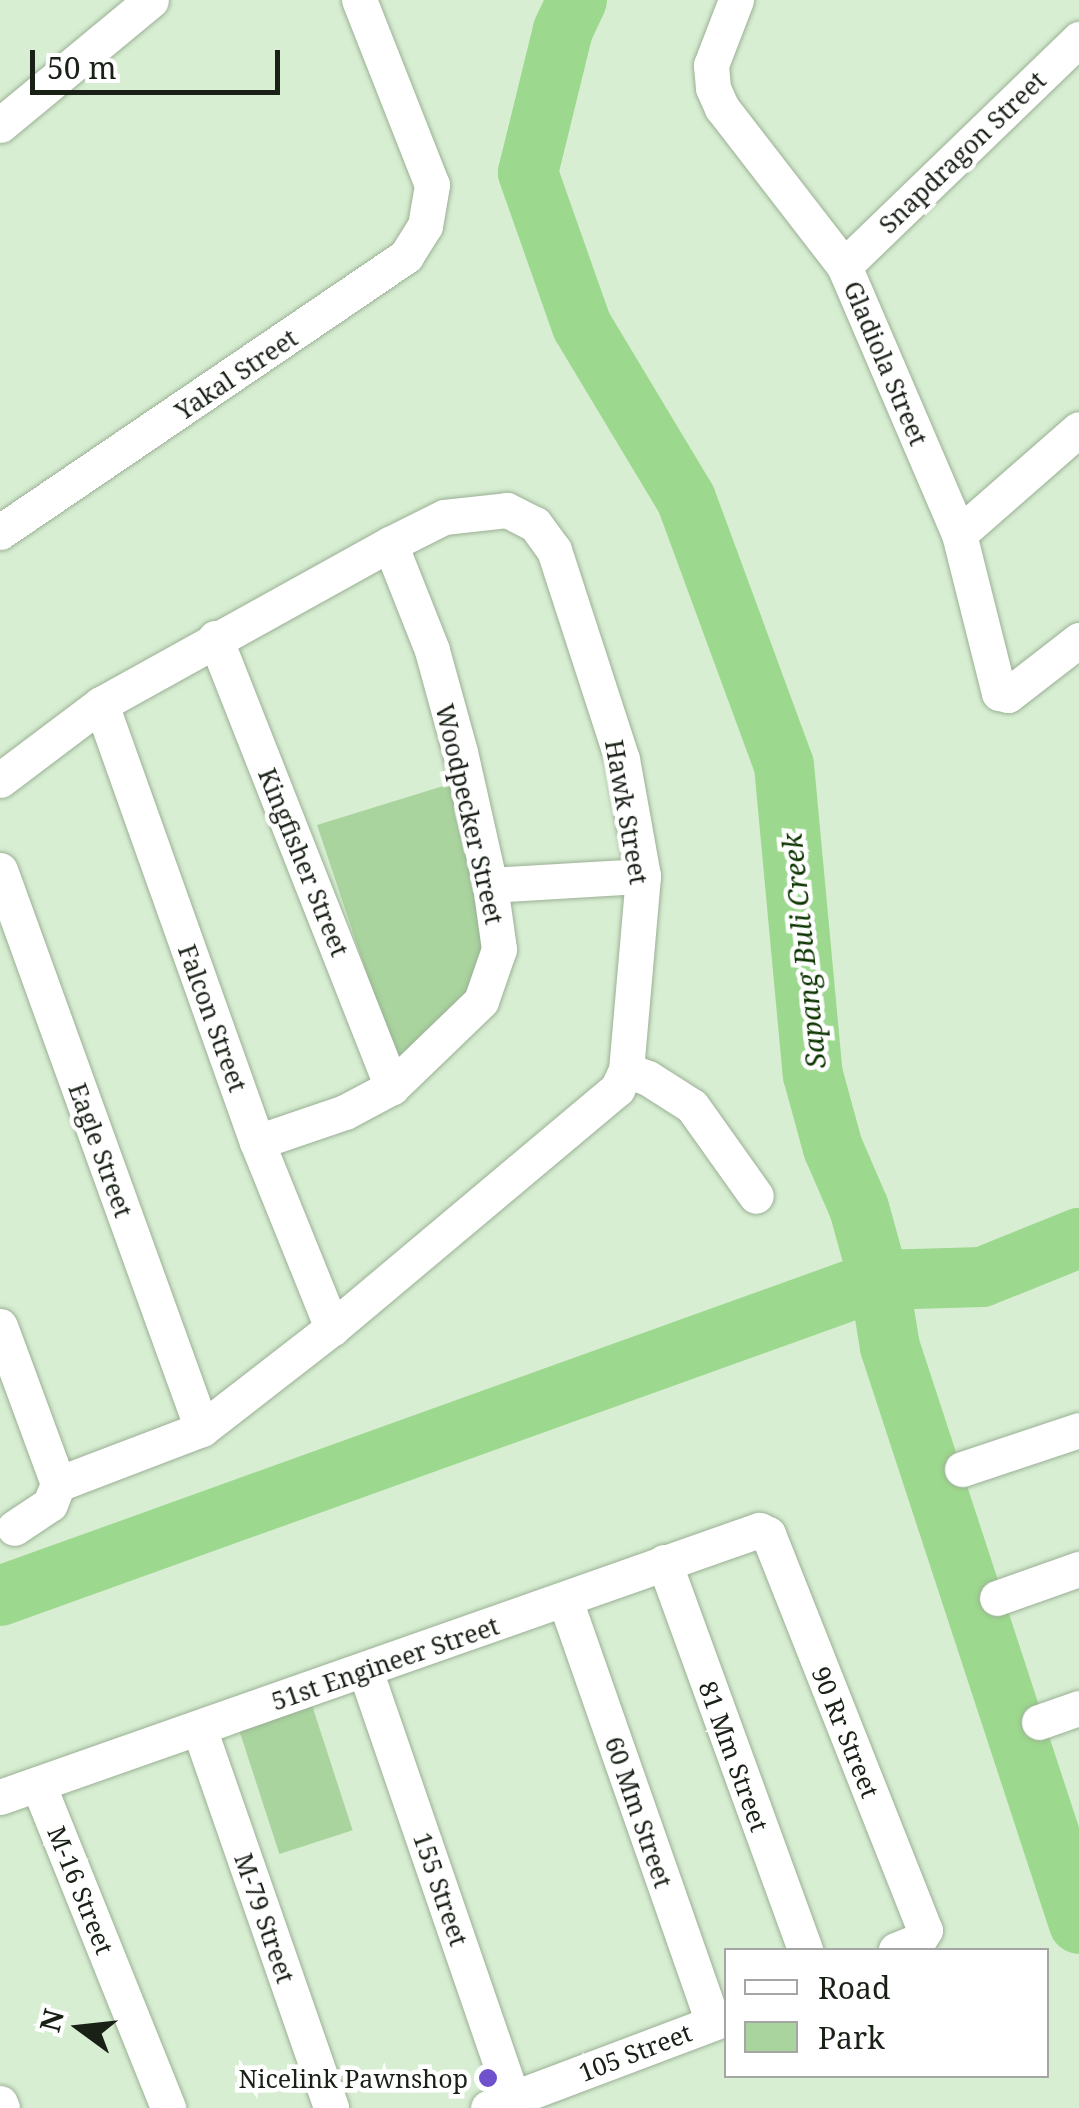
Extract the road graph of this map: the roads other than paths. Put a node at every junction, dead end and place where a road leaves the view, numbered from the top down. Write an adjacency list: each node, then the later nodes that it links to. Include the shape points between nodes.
1 (152, 0): 5 (street)
2 (359, 0): 8 (street, Yakal Street, via 432,185 425,226 406,256)
3 (736, 0): 6 (street, Gladiola Street, via 712,64 713,88)
4 (1079, 39): 6 (street, Snapdragon Street)
5 (0, 125)
6 (844, 266): 9 (street, Gladiola Street)
7 (1079, 429): 9 (street)
8 (0, 532)
9 (959, 534): 12 (street, Gladiola Street, via 999,693 1008,695)
10 (390, 544): 11 (street, Hawk Street); 16 (street, Hawk Street, via 444,518 507,510 534,524 554,550 622,759); 17 (street, Woodpecker Street, via 432,650)
11 (215, 638): 13 (street, Hawk Street); 19 (street, Kingfisher Street)
12 (1079, 640)
13 (101, 704): 14 (street, Hawk Street); 20 (street, Falcon Street)
14 (0, 780)
15 (0, 870): 24 (street, Eagle Street)
16 (643, 876): 17 (street); 18 (street, Hawk Street)
17 (490, 885): 19 (street, Woodpecker Street, via 499,949 481,1001)
18 (626, 1070): 21 (street, via 692,1106); 23 (street, via 617,1089)
19 (392, 1087): 20 (street, Woodpecker Street, via 345,1112)
20 (257, 1142): 23 (street, Falcon Street)
21 (756, 1196)
22 (0, 1326): 27 (street)
23 (332, 1328): 24 (street)
24 (202, 1430): 27 (street)
25 (1079, 1430): 26 (street)
26 (962, 1469)
27 (58, 1484): 28 (street, via 50,1504)
28 (14, 1528)
29 (768, 1534): 30 (street, 51st Engineer Street, via 751,1530); 40 (street, 90 Rr Street)
30 (664, 1562): 33 (street, 51st Engineer Street); 41 (street, 81 Mm Street)
31 (1079, 1569): 32 (street)
32 (997, 1598)
33 (565, 1600): 34 (street, 51st Engineer Street); 42 (street, 60 Mm Street)
34 (366, 1670): 37 (street, 51st Engineer Street); 43 (street, 155 Street)
35 (1079, 1708): 36 (street)
36 (1039, 1722)
37 (199, 1728): 38 (street, 51st Engineer Street); 45 (street, M-79 Street)
38 (38, 1784): 39 (street, 51st Engineer Street); 44 (street, M-16 Street)
39 (0, 1798)
40 (910, 1940)
41 (804, 1948)
42 (720, 2020): 43 (street, 105 Street)
43 (506, 2105)
44 (168, 2108)
45 (332, 2108)

